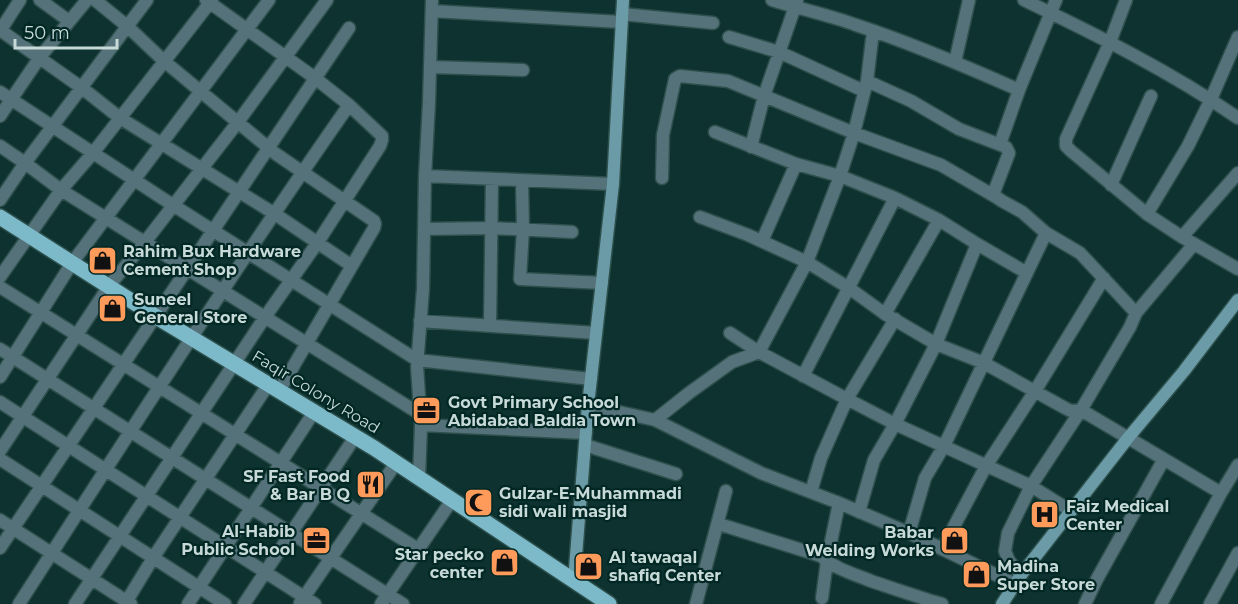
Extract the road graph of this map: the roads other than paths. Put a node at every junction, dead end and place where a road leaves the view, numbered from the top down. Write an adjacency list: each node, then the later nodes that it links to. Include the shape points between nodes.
1 (20, 0): 23 (street)
2 (40, 0): 19 (street)
3 (87, 0): 19 (street)
4 (95, 0): 21 (street)
5 (147, 0): 21 (street)
6 (269, 0): 24 (street)
7 (327, 0): 30 (street)
8 (623, 0): 18 (main road)
9 (772, 0): 15 (street)
10 (969, 0): 33 (street)
11 (1024, 0): 17 (street)
12 (1056, 0): 17 (street)
13 (1126, 0): 28 (street)
14 (210, 1): 24 (street); 32 (street)
15 (796, 4): 25 (street); 29 (street)
16 (432, 5): 18 (street); 34 (street)
17 (1051, 13): 28 (street); 39 (street)
18 (622, 18): 20 (street); 71 (main road)
19 (69, 21): 31 (street)
20 (713, 23)
21 (128, 26): 32 (street); 38 (street)
22 (349, 28): 36 (street)
23 (0, 30): 31 (street)
24 (247, 30): 30 (street); 40 (street)
25 (873, 31): 33 (street); 37 (street)
26 (729, 37): 29 (street)
27 (1238, 37): 44 (street)
28 (1110, 42): 44 (street); 72 (street, via 1066,146)
29 (780, 52): 37 (street); 42 (street)
30 (285, 56): 36 (street); 50 (street)
31 (40, 57): 38 (street); 45 (street)
32 (164, 61): 40 (street); 48 (street)
33 (956, 62): 39 (street)
34 (430, 67): 35 (street); 65 (street)
35 (523, 70)
36 (315, 78): 46 (street); 58 (street)
37 (866, 86): 53 (street); 55 (street, via 911,101 959,129)
38 (82, 88): 48 (street); 51 (street)
39 (1019, 90): 55 (street)
40 (200, 91): 50 (street); 54 (street)
41 (0, 92): 45 (street)
42 (764, 96): 53 (street); 57 (street); 67 (street, via 728,81 676,77 663,135)
43 (1151, 96): 72 (street)
44 (1211, 99): 49 (street); 81 (street)
45 (11, 100): 47 (street); 51 (street)
46 (350, 105): 63 (street); 78 (street, via 382,140)
47 (0, 116)
48 (120, 118): 54 (street); 59 (street)
49 (1238, 118)
50 (238, 122): 58 (street); 62 (street)
51 (53, 126): 59 (street); 60 (street)
52 (715, 132): 57 (street)
53 (854, 133): 66 (street); 75 (street, via 941,165)
54 (161, 143): 62 (street); 69 (street)
55 (1000, 144): 75 (street, via 1009,153 994,192)
56 (0, 146): 60 (street)
57 (751, 147): 61 (street)
58 (269, 148): 63 (street); 74 (street)
59 (93, 153): 69 (street); 73 (street)
60 (25, 163): 73 (street); 77 (street)
61 (796, 164): 66 (street); 94 (street)
62 (202, 169): 74 (street); 79 (street)
63 (303, 171): 78 (street); 80 (street)
64 (1238, 173): 93 (street)
65 (425, 176): 68 (street); 87 (street)
66 (840, 176): 76 (street); 100 (street)
67 (662, 178)
68 (492, 179): 70 (street); 86 (street)
69 (134, 180): 79 (street); 84 (street)
70 (522, 181): 71 (street); 88 (street)
71 (613, 184): 109 (main road)
72 (1111, 185): 81 (street)
73 (60, 190): 84 (street); 92 (street)
74 (239, 191): 80 (street); 89 (street)
75 (996, 197): 91 (street)
76 (895, 198): 85 (street); 112 (street)
77 (0, 200)
78 (344, 200): 96 (street); 102 (street, via 375,224)
79 (174, 206): 89 (street); 95 (street)
80 (275, 214): 96 (street); 99 (street)
81 (1147, 214): 93 (street)
82 (0, 217): 92 (main road, Faqir Colony Road)
83 (700, 217): 94 (street)
84 (106, 218): 95 (street); 101 (street)
85 (939, 220): 97 (street); 120 (street)
86 (491, 228): 87 (street); 88 (street); 122 (street)
87 (425, 229): 121 (street)
88 (522, 230): 90 (street); 109 (street, via 520,279)
89 (214, 231): 99 (street); 103 (street)
90 (572, 232)
91 (1046, 232): 105 (street); 107 (street, via 1080,253)
92 (29, 236): 101 (main road, Faqir Colony Road); 106 (street)
93 (1182, 237): 98 (street)
94 (762, 241): 100 (street)
95 (145, 242): 103 (street); 110 (street)
96 (318, 242): 102 (street); 108 (street)
97 (977, 244): 105 (street); 128 (street)
98 (1194, 244): 104 (street); 117 (street)
99 (249, 252): 108 (street); 113 (street)
100 (807, 262): 112 (street); 130 (street)
101 (72, 263): 110 (main road, Faqir Colony Road); 116 (street)
102 (352, 266): 115 (street)
103 (188, 269): 113 (street); 118 (street)
104 (1238, 269)
105 (1027, 273): 133 (street)
106 (0, 277)
107 (1104, 278): 117 (street); 142 (street)
108 (291, 280): 115 (street); 119 (street)
109 (602, 284): 123 (main road)
110 (109, 286): 118 (main road, Faqir Colony Road); 125 (street)
111 (0, 287): 116 (street)
112 (849, 288): 120 (street); 136 (street)
113 (223, 291): 119 (street); 126 (street)
114 (1238, 300): 157 (main road)
115 (329, 304): 127 (street); 132 (street)
116 (41, 313): 125 (street); 131 (street)
117 (1136, 313): 147 (street)
118 (156, 316): 126 (main road, Faqir Colony Road); 134 (street)
119 (265, 317): 127 (street); 135 (street)
120 (890, 317): 128 (street); 143 (street)
121 (420, 321): 122 (street); 132 (street)
122 (490, 326): 123 (street)
123 (596, 333): 139 (main road)
124 (730, 333): 130 (street)
125 (76, 335): 134 (street); 138 (street)
126 (191, 338): 135 (main road, Faqir Colony Road); 140 (street)
127 (306, 343): 141 (street); 151 (street)
128 (936, 344): 133 (street); 153 (street)
129 (0, 349): 131 (street)
130 (759, 352): 136 (street); 152 (street, via 732,363)
131 (13, 357): 137 (street); 138 (street)
132 (417, 360): 139 (street); 151 (street)
133 (984, 363): 142 (street); 160 (street)
134 (123, 364): 140 (street); 146 (street)
135 (234, 364): 141 (main road, Faqir Colony Road); 149 (street)
136 (803, 376): 143 (street)
137 (0, 377)
138 (47, 379): 146 (street); 150 (street)
139 (591, 379): 145 (main road)
140 (159, 387): 149 (street); 154 (street)
141 (273, 388): 148 (main road, Faqir Colony Road); 155 (street)
142 (1035, 391): 147 (street, via 1071,411); 168 (street)
143 (847, 399): 153 (street); 177 (street)
144 (0, 402): 150 (street)
145 (588, 405): 152 (street); 158 (main road)
146 (94, 408): 154 (street); 159 (street)
147 (1081, 410): 157 (street); 174 (street)
148 (314, 412): 156 (main road, Faqir Colony Road); 165 (street)
149 (202, 413): 155 (street); 162 (street)
150 (22, 417): 159 (street); 161 (street)
151 (420, 420): 158 (street); 171 (street)
152 (655, 420): 177 (street, via 761,473)
153 (895, 424): 160 (street); 184 (street, via 874,460)
154 (131, 432): 162 (street); 169 (street)
155 (235, 434): 165 (street); 172 (street)
156 (355, 437): 166 (main road, Faqir Colony Road); 175 (street)
157 (1128, 438): 164 (street); 185 (main road)
158 (586, 439): 170 (street); 206 (main road)
159 (68, 446): 169 (street); 173 (street)
160 (944, 446): 168 (street); 192 (street, via 925,478)
161 (0, 451)
162 (172, 458): 172 (street); 179 (street)
163 (0, 459): 173 (street)
164 (1164, 459): 178 (street); 224 (street)
165 (281, 463): 175 (street); 182 (street)
166 (396, 463): 171 (main road, Faqir Colony Road); 186 (street)
167 (1238, 465): 178 (street)
168 (986, 466): 174 (street); 197 (street)
169 (106, 470): 179 (street); 183 (street)
170 (676, 474)
171 (419, 478): 180 (main road, Faqir Colony Road)
172 (206, 479): 182 (street); 187 (street)
173 (41, 486): 183 (street); 190 (street)
174 (1031, 486): 185 (street); 205 (street, via 1008,533 1005,551)
175 (321, 488): 186 (street); 191 (street)
176 (726, 491): 189 (street)
177 (811, 492): 181 (street)
178 (1221, 493): 212 (street)
179 (147, 496): 187 (street); 193 (street)
180 (452, 500): 196 (street); 206 (main road, Faqir Colony Road)
181 (839, 503): 184 (street); 202 (street)
182 (251, 508): 191 (street); 194 (street)
183 (80, 511): 193 (street); 198 (street)
184 (859, 512): 192 (street)
185 (1071, 512): 205 (main road)
186 (362, 513): 196 (street); 201 (street)
187 (180, 517): 194 (street); 200 (street)
188 (0, 520): 190 (street)
189 (718, 524): 202 (street); 221 (street)
190 (13, 528): 195 (street); 198 (street)
191 (291, 533): 201 (street); 203 (street)
192 (909, 533): 197 (street)
193 (120, 537): 200 (street); 204 (street)
194 (226, 547): 203 (street); 207 (street)
195 (0, 548)
196 (418, 549): 210 (street)
197 (942, 549): 205 (street)
198 (52, 553): 204 (street); 214 (street)
199 (1238, 553): 225 (street)
200 (153, 558): 207 (street); 213 (street)
201 (331, 558): 210 (street); 211 (street)
202 (827, 561): 208 (street); 209 (street)
203 (265, 572): 211 (street); 218 (street)
204 (92, 579): 213 (street); 215 (street)
205 (1018, 579): 223 (main road)
206 (574, 581): 220 (main road, Faqir Colony Road)
207 (199, 588): 216 (street); 217 (street)
208 (822, 598)
209 (900, 598): 222 (street)
210 (384, 599): 219 (street)
211 (306, 602)
212 (1167, 602)
213 (128, 603)
214 (19, 604)
215 (75, 604)
216 (188, 604)
217 (225, 604)
218 (244, 604)
219 (403, 604)
220 (609, 604)
221 (696, 604)
222 (942, 604)
223 (1002, 604)
224 (1085, 604)
225 (1210, 604)

